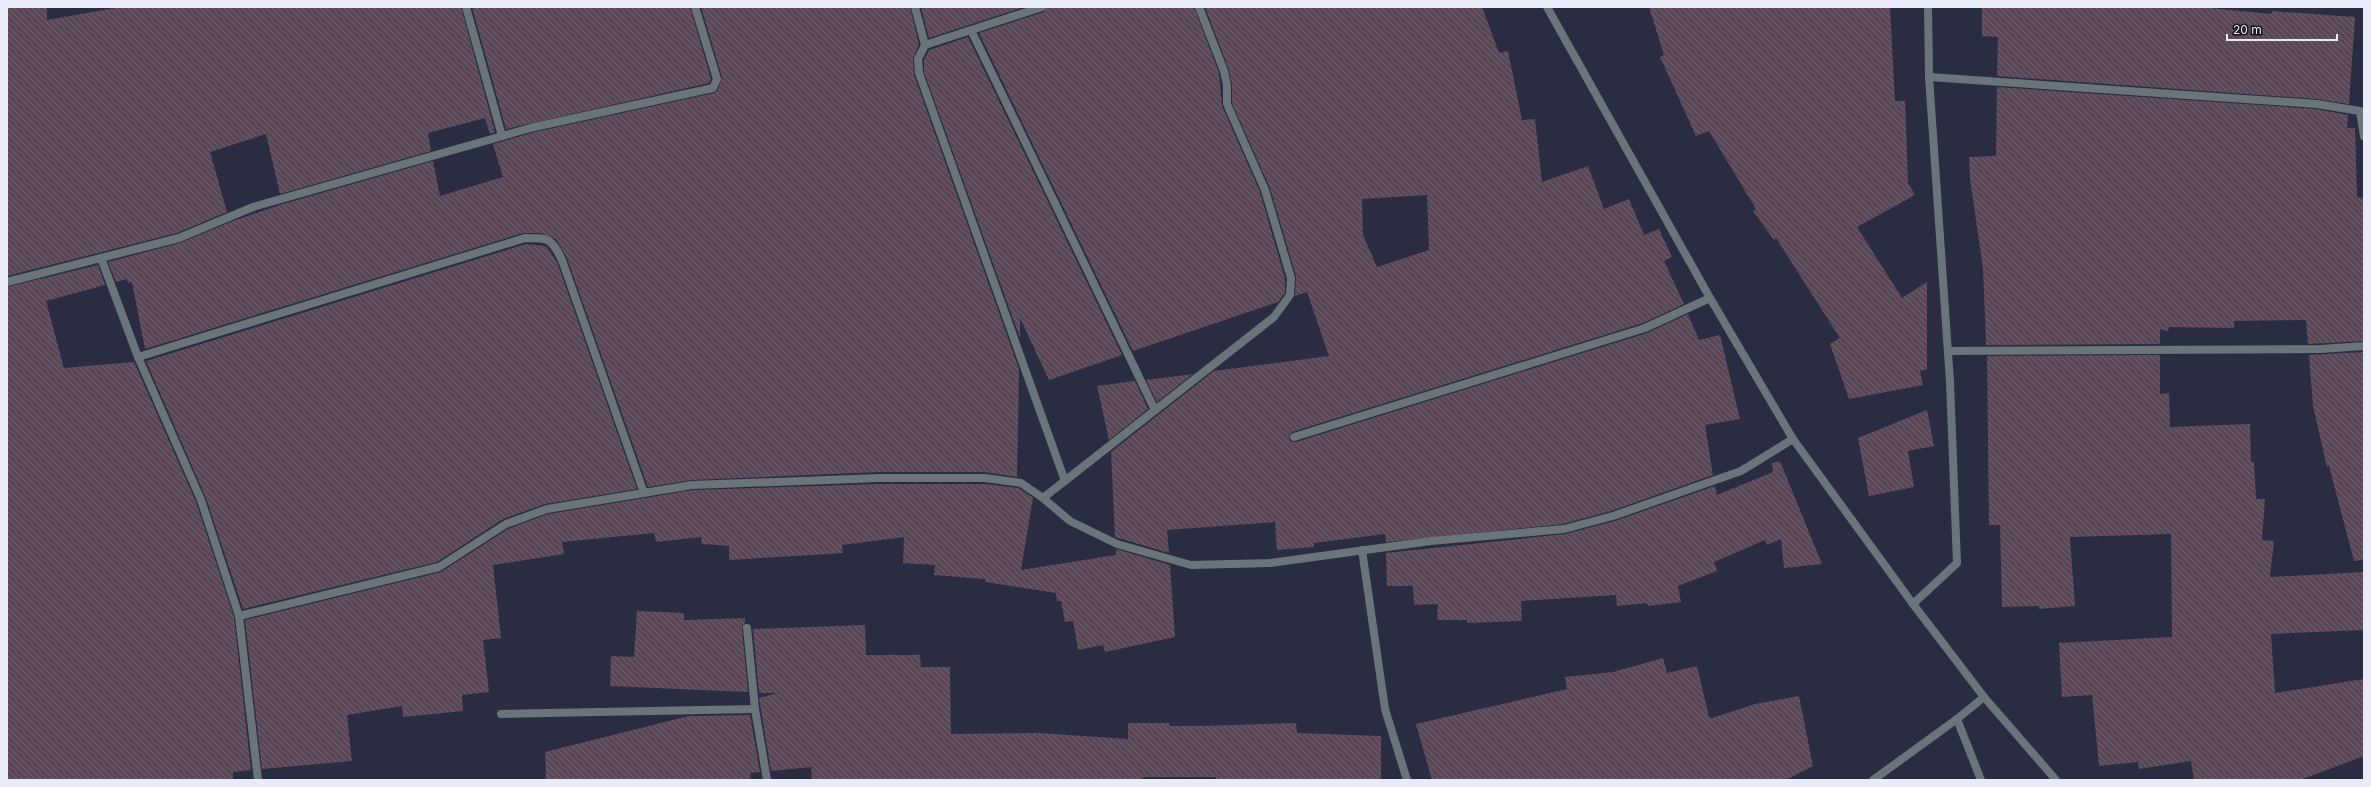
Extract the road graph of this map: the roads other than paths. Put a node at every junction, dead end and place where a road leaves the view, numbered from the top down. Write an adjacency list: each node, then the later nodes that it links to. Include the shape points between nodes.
1 (466, 7): 11 (street)
2 (695, 7): 11 (street, via 717,79 713,88)
3 (915, 7): 9 (street)
4 (1042, 7): 8 (street)
5 (1199, 7): 19 (street, via 1224,71 1227,104 1265,190 1291,278 1290,295 1274,317)
6 (1547, 7): 15 (street)
7 (1928, 7): 10 (street)
8 (971, 30): 9 (street); 19 (street)
9 (925, 45): 22 (street, via 918,59 919,73)
10 (1929, 77): 12 (street, via 2317,104 2360,112); 17 (street)
11 (502, 136): 13 (street, via 253,207 179,238)
12 (2364, 136)
13 (101, 258): 14 (street); 18 (street)
14 (7, 282)
15 (1710, 298): 20 (street, via 1645,328); 21 (street)
16 (2364, 346): 17 (street, via 2314,349)
17 (1948, 351): 26 (street, via 1957,563)
18 (138, 357): 23 (street, via 525,238 546,238 553,243 562,260); 27 (street, via 201,500)
19 (1155, 410): 22 (street)
20 (1294, 438)
21 (1793, 439): 25 (street, via 1742,472 1613,516 1564,529); 26 (street)
22 (1065, 481): 24 (street)
23 (644, 493): 24 (street, via 692,485 879,478 985,478 1020,483); 27 (street, via 548,509 506,524 439,567)
24 (1043, 498): 25 (street, via 1070,521 1117,544 1191,565 1270,563)
25 (1362, 550): 35 (street, via 1385,710)
26 (1914, 604): 29 (street)
27 (239, 616): 33 (street)
28 (747, 628): 30 (street)
29 (1984, 697): 32 (street); 38 (street)
30 (755, 709): 31 (street); 34 (street)
31 (501, 714)
32 (1957, 719): 36 (street); 37 (street)
33 (258, 780)
34 (766, 780)
35 (1407, 780)
36 (1873, 780)
37 (1981, 780)
38 (2056, 780)

